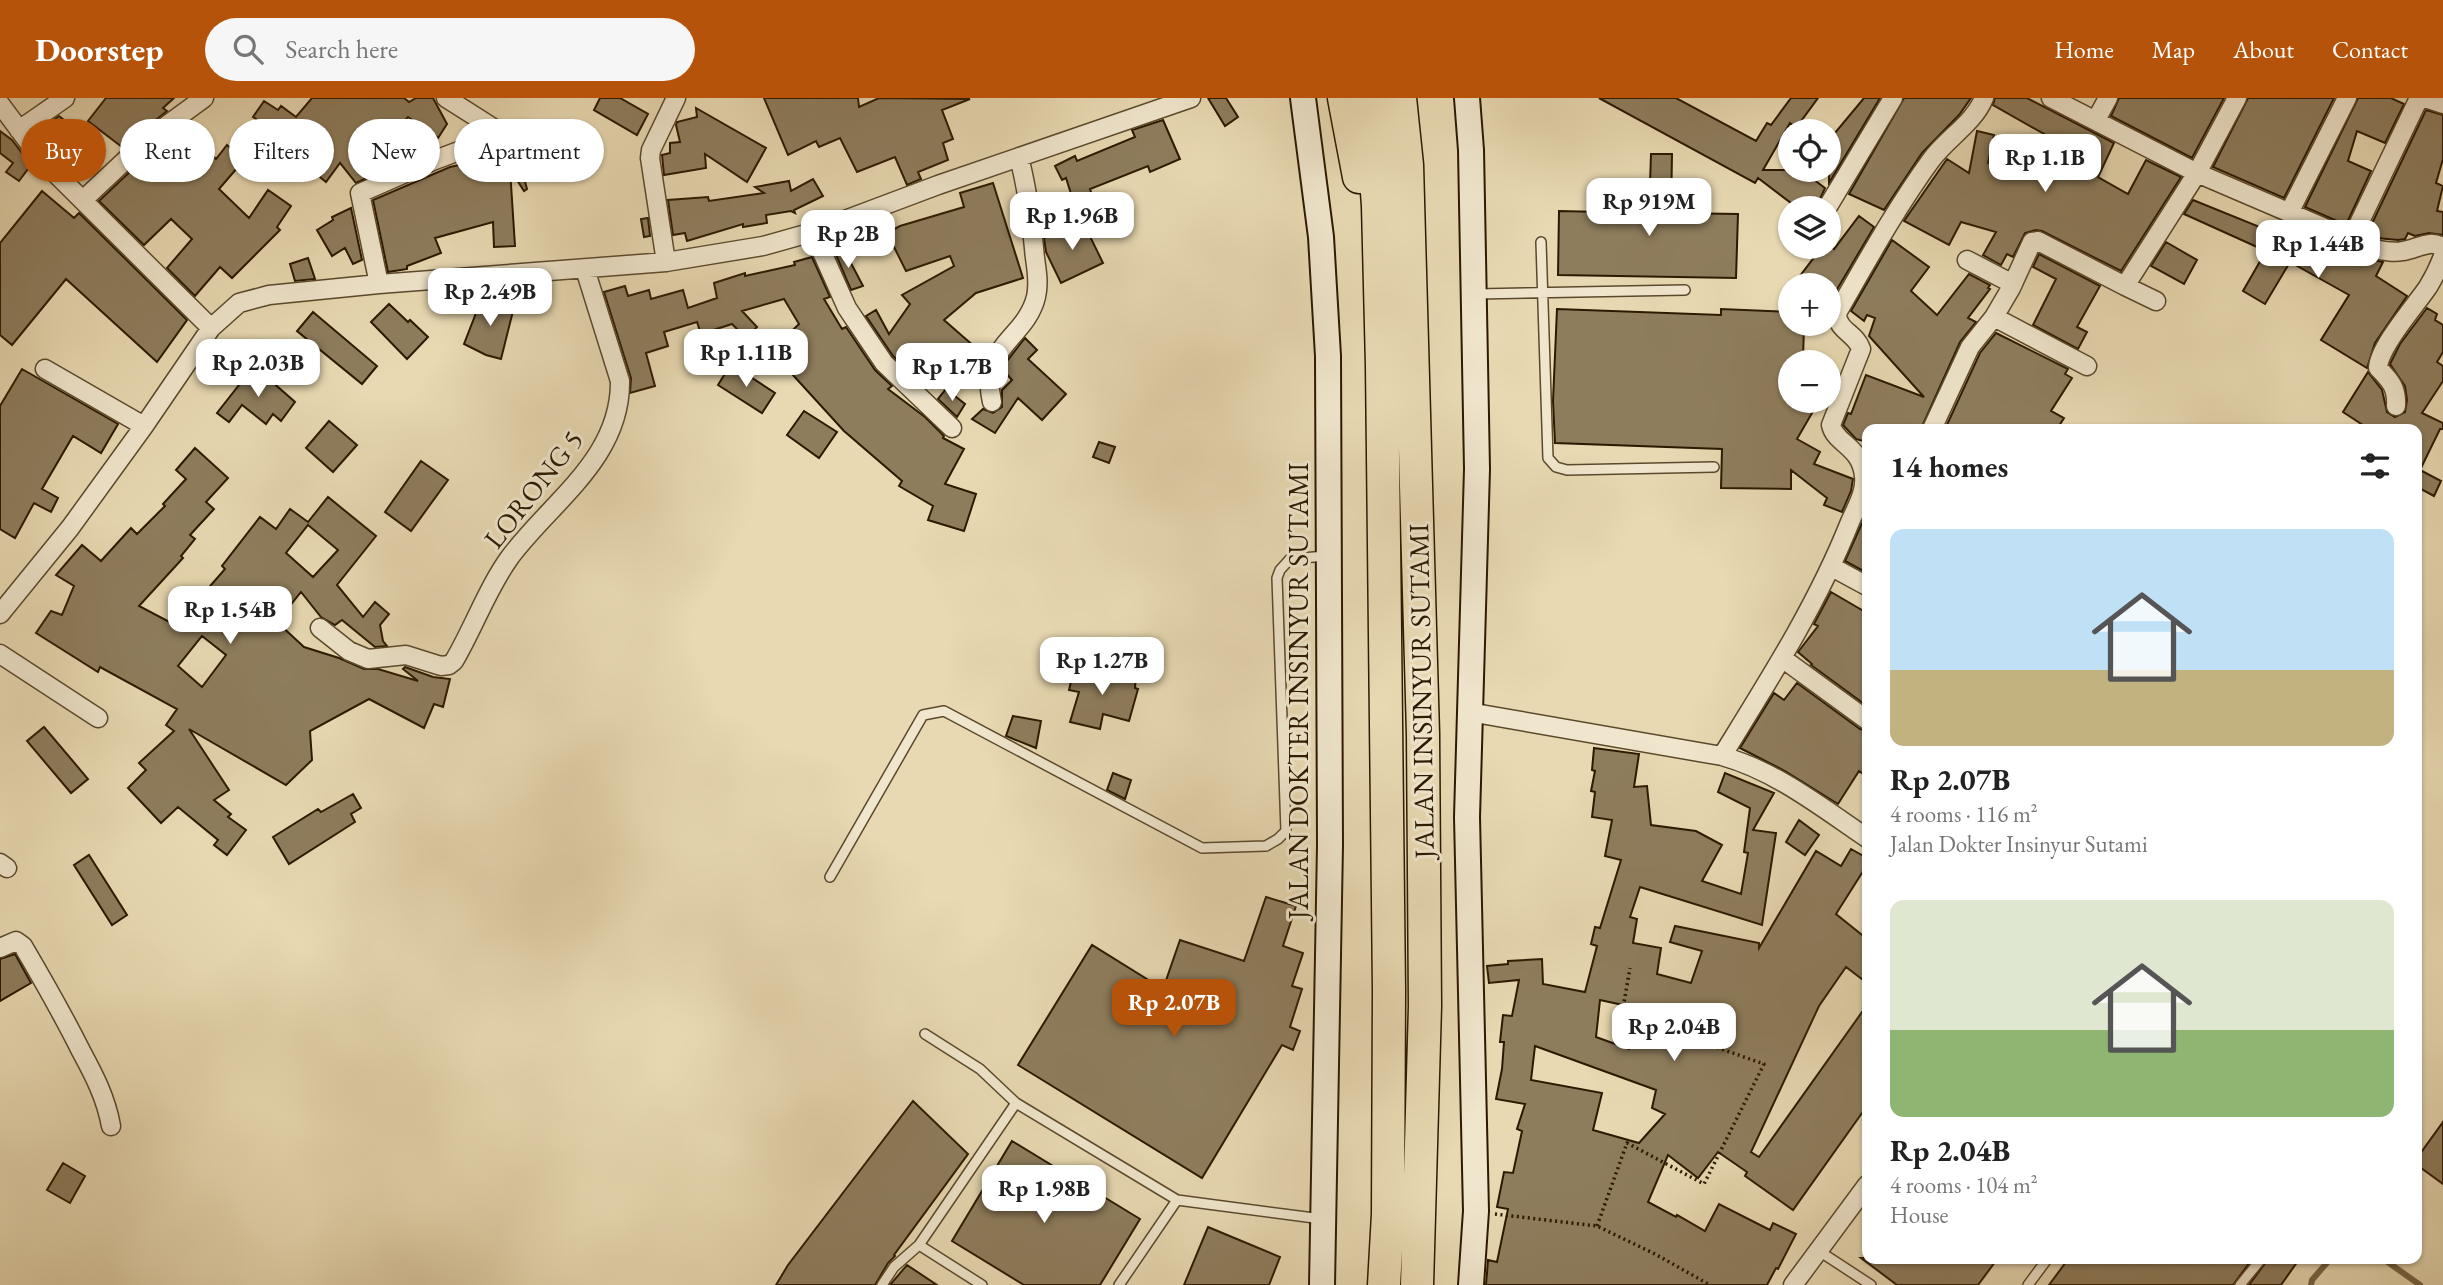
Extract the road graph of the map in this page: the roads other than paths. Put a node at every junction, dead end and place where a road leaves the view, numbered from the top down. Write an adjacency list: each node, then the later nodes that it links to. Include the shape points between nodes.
1 (65, 98): 22 (street)
2 (204, 98): 26 (street, via 148,139)
3 (446, 98): 36 (street, via 495,129 496,137 359,193)
4 (676, 98): 34 (street, via 650,158)
5 (1191, 98): 23 (street)
6 (1303, 98): 56 (street, JALAN DOKTER INSINYUR SUTAMI, via 1321,237 1328,356)
7 (1345, 98): 45 (highway, via 1364,205)
8 (1370, 98): 45 (highway, JALAN INSINYUR SUTAMI)
9 (1400, 98): 80 (highway, JALAN INSINYUR SUTAMI, via 1407,165 1423,734 1425,1006)
10 (1467, 98): 41 (street)
11 (1893, 98): 25 (street)
12 (1984, 98): 54 (street, via 1927,166 1837,313 1840,327 1859,341 1861,349 1833,416 1833,431 1855,451)
13 (2051, 98): 21 (street)
14 (2108, 98): 21 (street)
15 (2237, 98): 24 (street)
16 (2347, 98): 27 (street)
17 (2419, 98): 29 (street)
18 (2425, 98): 20 (street)
19 (0, 104): 22 (street)
20 (2443, 104)
21 (2096, 120): 24 (street)
22 (19, 130): 26 (street)
23 (1019, 157): 28 (street); 48 (street, via 1038,283 1030,309 990,367)
24 (2197, 173): 27 (street); 38 (street)
25 (1834, 196)
26 (83, 200): 44 (street)
27 (2290, 212): 29 (street)
28 (813, 232): 34 (street, via 763,246); 52 (street, via 847,308 884,363)
29 (2351, 240): 31 (street, via 2386,252 2427,244)
30 (1541, 242): 40 (lane)
31 (2443, 248)
32 (2443, 257): 49 (street, via 2379,361 2378,368 2397,394)
33 (1967, 260): 37 (street)
34 (666, 262): 35 (street)
35 (584, 269): 36 (street); 60 (street, LORONG 5, via 620,381 614,420 585,474 510,558 457,655 449,665 441,666 406,655 368,659 349,651)
36 (379, 284): 44 (street, via 269,295 239,303)
37 (2013, 284): 38 (street, via 2035,240); 43 (street)
38 (2124, 286): 42 (street)
39 (1685, 290): 40 (lane)
40 (1543, 291): 41 (lane); 53 (lane, via 1548,458 1556,467)
41 (1474, 294): 63 (street, via 1477,469)
42 (2156, 302)
43 (1994, 317): 46 (street); 50 (street, via 1970,347)
44 (211, 328): 51 (street)
45 (1382, 366): 85 (highway, JALAN INSINYUR SUTAMI, via 1389,989)
46 (2087, 366)
47 (45, 369): 51 (street)
48 (992, 402)
49 (2396, 406)
50 (1934, 424)
51 (144, 426): 59 (street, via 71,528)
52 (953, 428)
53 (1714, 467)
54 (1862, 468)
55 (1862, 496): 57 (street)
56 (1328, 556): 68 (lane, via 1290,559 1277,579 1286,831 1278,839 1266,846 1202,848 944,711 923,715); 75 (street, JALAN DOKTER INSINYUR SUTAMI, via 1330,845)
57 (1832, 567): 58 (street); 62 (street)
58 (1862, 583)
59 (0, 614)
60 (320, 628)
61 (0, 654): 65 (street)
62 (1782, 658): 64 (street); 66 (street)
63 (1469, 712): 66 (street); 86 (street, via 1476,1211)
64 (1862, 716)
65 (98, 718)
66 (1722, 756): 67 (street, via 1784,782)
67 (1862, 835)
68 (830, 877)
69 (0, 948): 72 (street, via 16,942 23,946 101,1091)
70 (925, 1034): 71 (lane, via 980,1069)
71 (1016, 1103): 74 (lane); 76 (lane)
72 (111, 1126)
73 (1862, 1192): 77 (street)
74 (1177, 1200): 75 (lane); 83 (lane)
75 (1324, 1220): 84 (street, JALAN DOKTER INSINYUR SUTAMI)
76 (919, 1245): 81 (lane); 82 (lane)
77 (1819, 1251): 87 (street); 88 (lane)
78 (2044, 1264): 89 (lane)
79 (2257, 1264): 90 (lane)
80 (1419, 1278)
81 (882, 1285)
82 (982, 1285)
83 (1119, 1285)
84 (1322, 1285)
85 (1384, 1285)
86 (1471, 1285)
87 (1793, 1285)
88 (1871, 1285)
89 (2028, 1285)
90 (2240, 1285)

